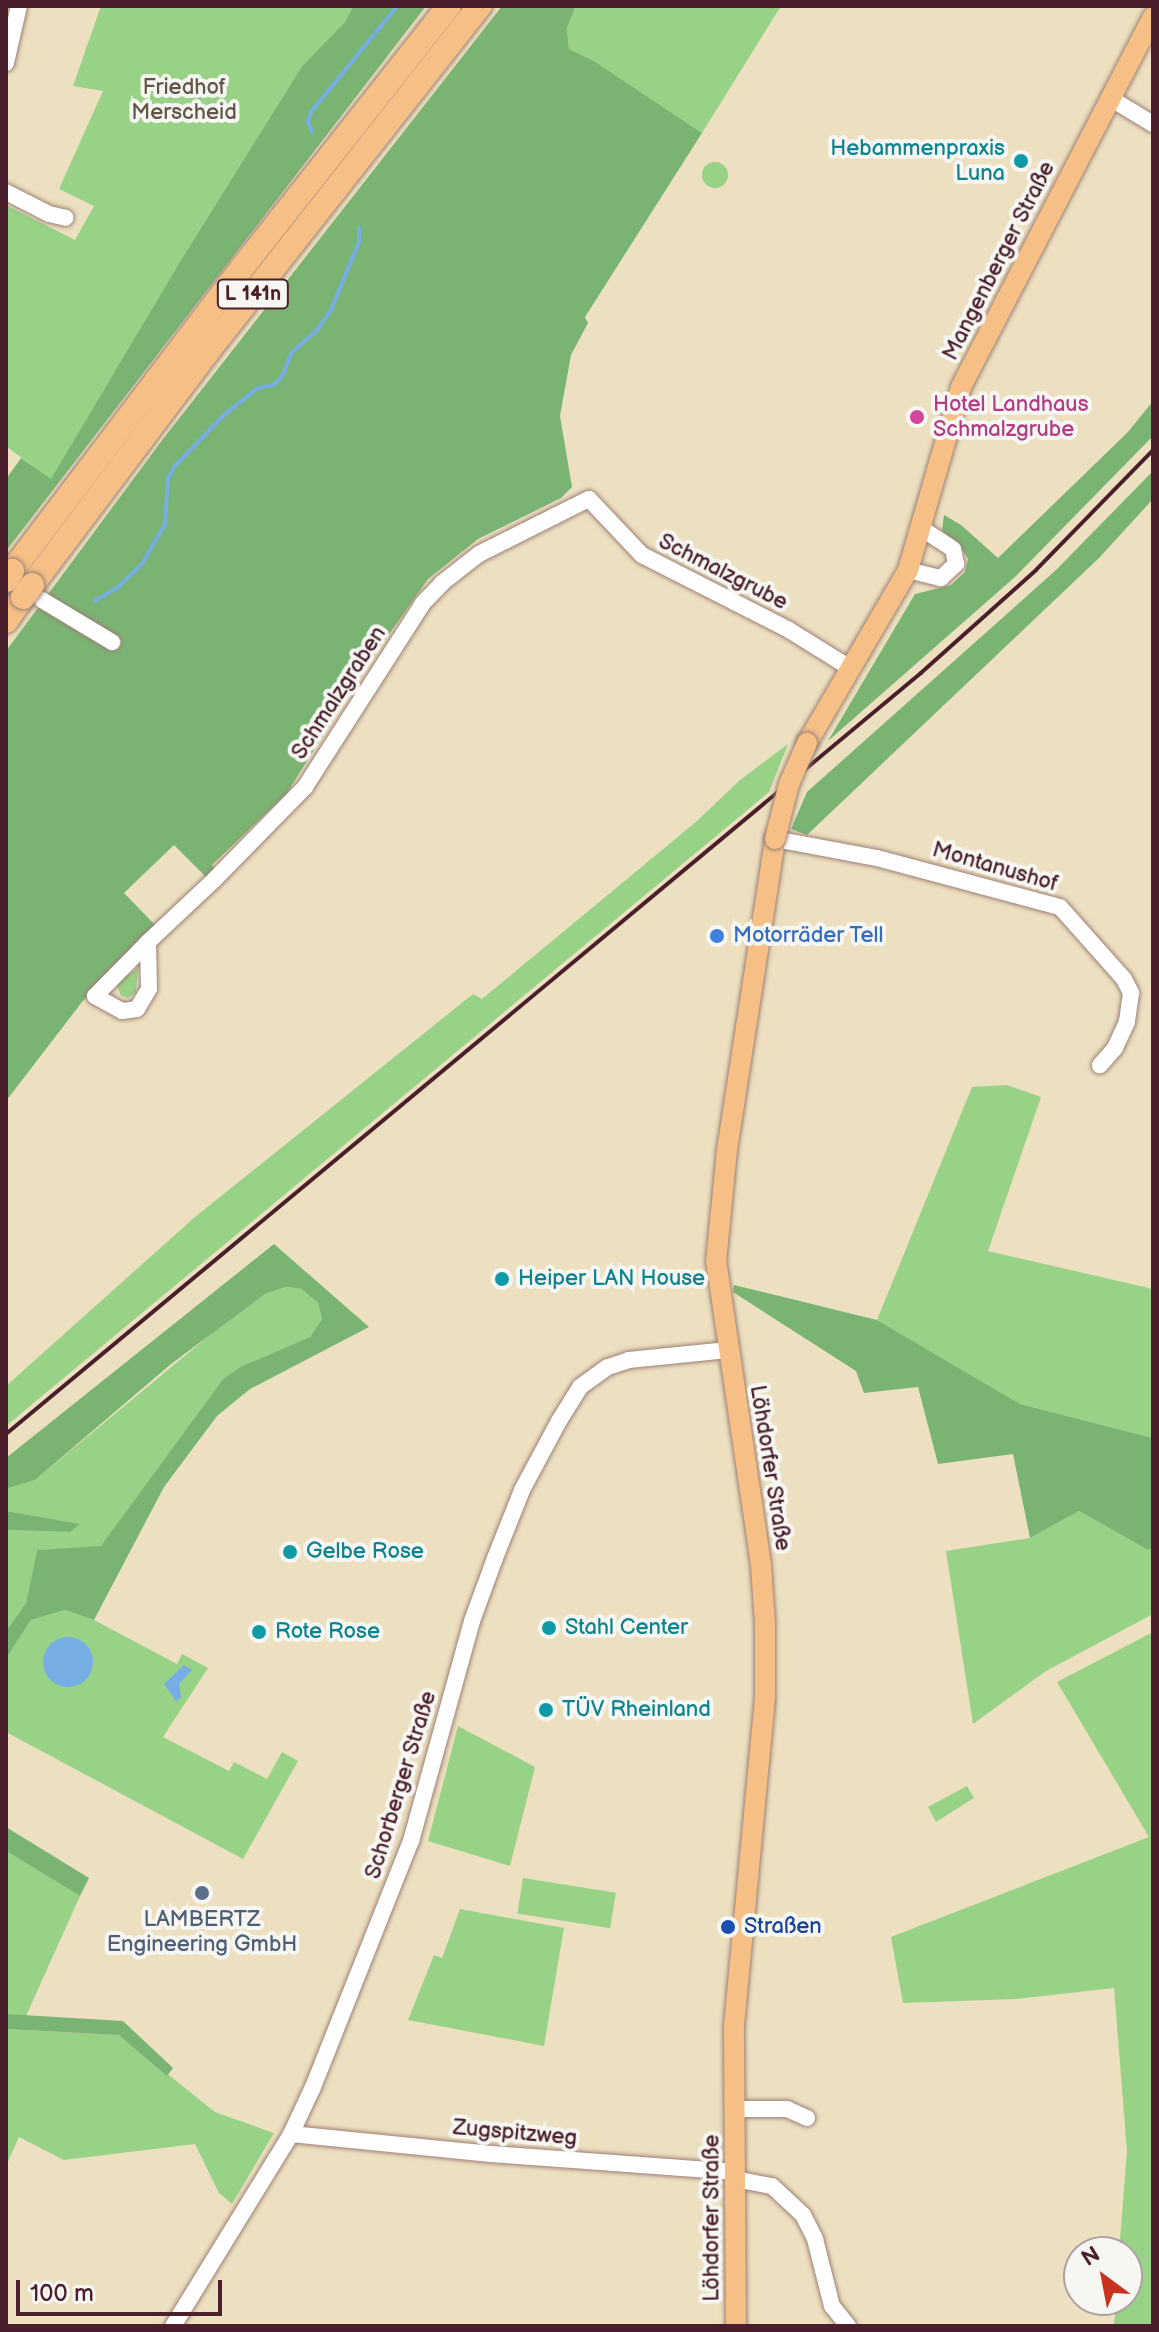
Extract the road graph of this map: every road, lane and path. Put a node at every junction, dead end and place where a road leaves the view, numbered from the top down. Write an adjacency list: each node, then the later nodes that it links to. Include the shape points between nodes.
1 (449, 6): 13 (highway, L 141n, via 242,268)
2 (480, 6): 13 (highway, L 141n)
3 (14, 10): 5 (street)
4 (1153, 17): 6 (main road, Mangenberger Straße)
5 (6, 63)
6 (1110, 98): 7 (street); 11 (main road, Mangenberger Straße, via 961,387)
7 (1153, 124)
8 (6, 192): 9 (street)
9 (66, 218)
10 (589, 499): 16 (street, Schmalzgrube, via 652,561 789,630); 18 (street, Schmalzgraben, via 479,554 442,583 423,603 305,787)
11 (921, 528): 12 (main road, Mangenberger Straße); 12 (street, via 948,544 956,564 941,578)
12 (908, 570): 16 (main road, Mangenberger Straße)
13 (23, 587): 14 (highway, L 141n); 15 (street)
14 (6, 621)
15 (112, 642)
16 (850, 668): 17 (main road, Mangenberger Straße, bridge, via 789,784)
17 (775, 839): 19 (street, Montanushof, via 877,858 1060,907 1131,993 1127,1022); 20 (main road, Löhdorfer Straße, via 717,1238)
18 (148, 942)
19 (1100, 1065)
20 (727, 1350): 21 (main road, Löhdorfer Straße, via 761,1565 765,1624 765,1695 737,1970); 23 (street, Schorberger Straße, via 608,1367 580,1387 559,1421 522,1490 495,1558 472,1621 411,1841)
21 (735, 2109): 22 (street, Löhdorfer Straße, via 787,2109); 24 (main road, Löhdorfer Straße)
22 (807, 2118)
23 (291, 2134): 24 (street, Zugspitzweg); 25 (street, Schorberger Straße)
24 (736, 2176): 26 (main road, Löhdorfer Straße); 27 (street, via 772,2186 803,2215 815,2239 832,2306)
25 (173, 2326)
26 (736, 2326)
27 (848, 2326)

